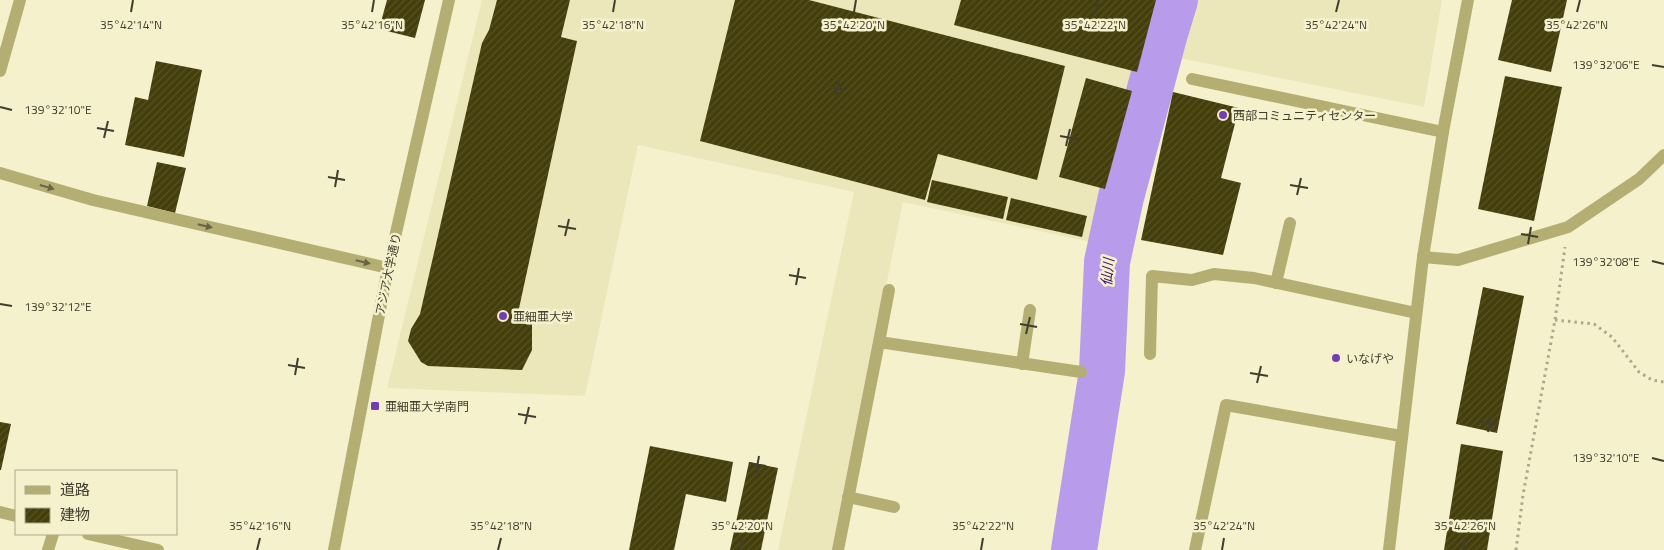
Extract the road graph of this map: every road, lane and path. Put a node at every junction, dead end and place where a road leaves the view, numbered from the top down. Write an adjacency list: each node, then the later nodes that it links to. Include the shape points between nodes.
1 (20, 0): 4 (street)
2 (449, 0): 12 (street, アジア大学通り)
3 (1468, 0): 6 (street)
4 (0, 71)
5 (1192, 79): 6 (street)
6 (1442, 132): 11 (street)
7 (1664, 155): 10 (street, via 1639,179)
8 (0, 173): 12 (street, one-way to 12, via 93,200)
9 (1290, 223): 13 (street)
10 (1568, 227): 11 (street, via 1458,260); 17 (path)
11 (1423, 257): 16 (street)
12 (388, 268): 32 (street, アジア大学通り)
13 (1276, 283): 16 (street); 19 (street, via 1214,274 1192,280 1152,276)
14 (889, 290): 18 (street)
15 (1030, 310): 20 (street)
16 (1416, 313): 23 (street)
17 (1555, 320): 22 (path, via 1594,324 1612,337 1639,372 1652,380); 36 (path)
18 (879, 342): 20 (street); 24 (street)
19 (1150, 354)
20 (1022, 364): 21 (street)
21 (1080, 372)
22 (1664, 382)
23 (1401, 436): 34 (street, via 1226,405); 35 (street)
24 (848, 497): 25 (street); 33 (street)
25 (894, 507)
26 (0, 512): 27 (street)
27 (15, 516)
28 (53, 535): 30 (street)
29 (92, 535): 31 (street)
30 (48, 550)
31 (158, 550)
32 (334, 550)
33 (838, 550)
34 (1195, 550)
35 (1389, 550)
36 (1516, 550)

